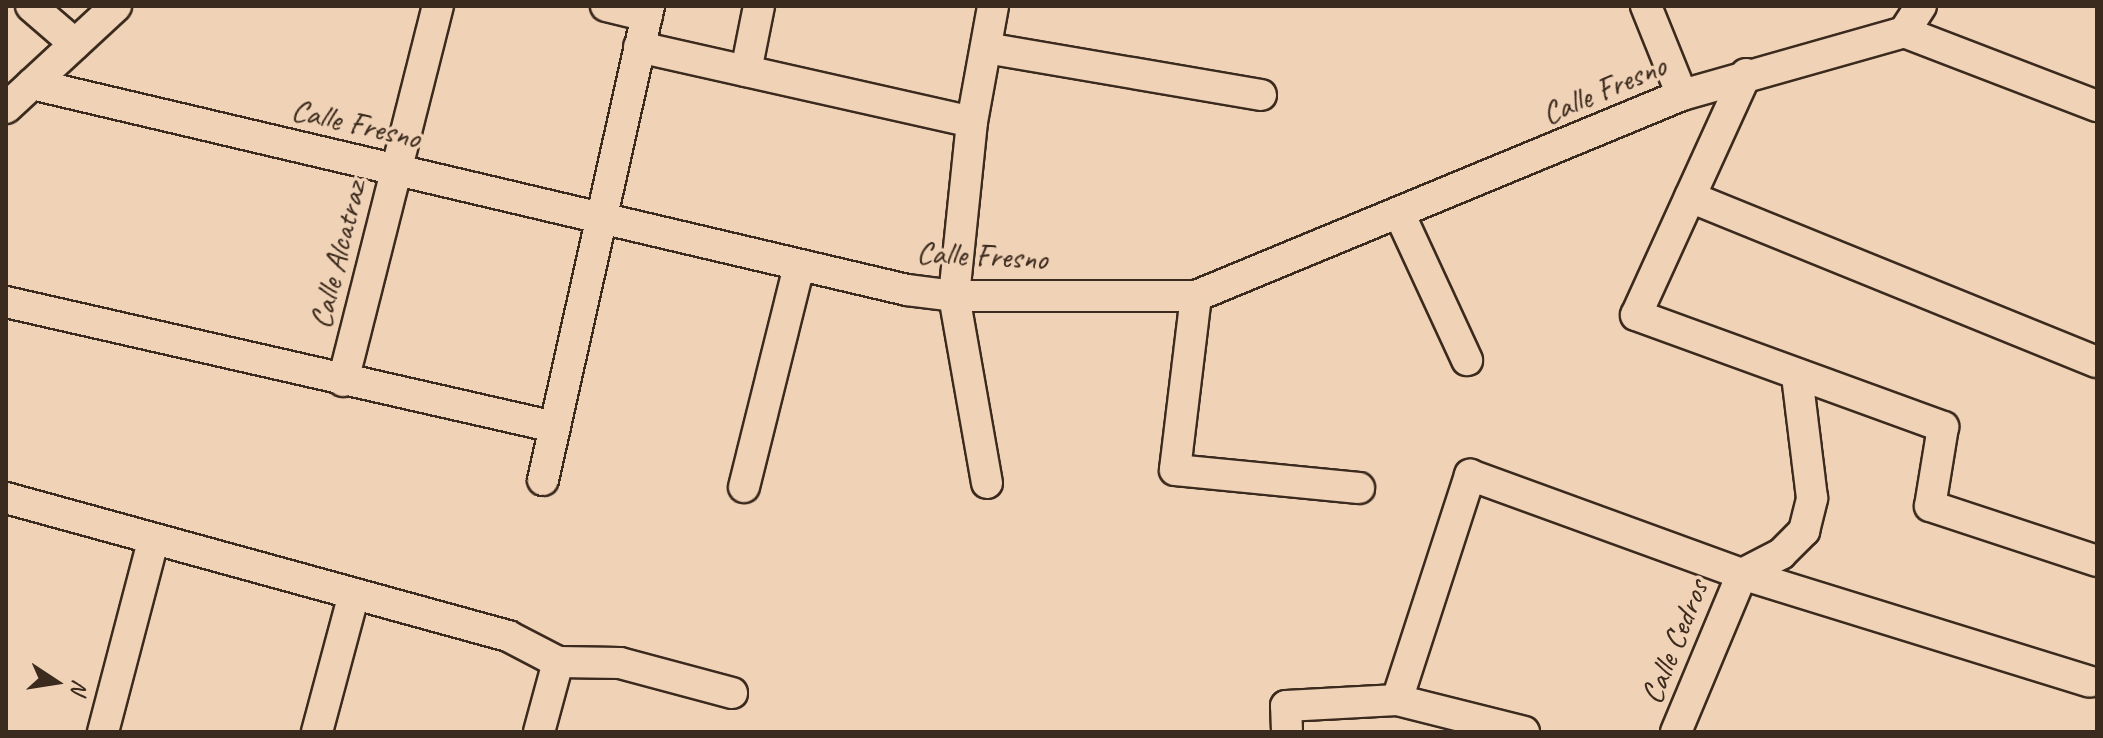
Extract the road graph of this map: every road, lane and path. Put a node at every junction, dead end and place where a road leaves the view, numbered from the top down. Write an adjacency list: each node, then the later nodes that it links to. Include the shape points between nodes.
1 (31, 6): 11 (street)
2 (116, 6): 11 (street)
3 (438, 6): 22 (street, Calle Alcatraz)
4 (606, 6): 9 (street)
5 (759, 6): 14 (street)
6 (993, 6): 13 (street)
7 (1646, 6): 18 (street)
8 (1921, 6): 10 (street)
9 (648, 11): 12 (street)
10 (1904, 32): 15 (street, Calle Fresno); 19 (street)
11 (75, 44): 16 (street)
12 (639, 47): 14 (street); 25 (street)
13 (986, 48): 17 (street); 21 (street)
14 (746, 71): 21 (street)
15 (1746, 74): 18 (street, Calle Fresno); 23 (street)
16 (32, 84): 20 (street); 22 (street, Calle Fresno)
17 (1261, 95)
18 (1682, 95): 24 (street, Calle Fresno)
19 (2097, 106)
20 (6, 108)
21 (972, 122): 27 (street)
22 (397, 171): 25 (street, Calle Fresno); 33 (street, Calle Alcatraz)
23 (1690, 197): 31 (street); 32 (street, via 1636,315)
24 (1400, 215): 28 (street, Calle Fresno); 30 (street)
25 (601, 219): 26 (street, Calle Fresno); 34 (street)
26 (799, 267): 27 (street, Calle Fresno); 37 (street)
27 (954, 296): 28 (street, Calle Fresno); 36 (street)
28 (1196, 296): 38 (street, via 1175,470)
29 (6, 302): 33 (street)
30 (1467, 360)
31 (2097, 362)
32 (1797, 376): 41 (street, via 1943,427 1930,506); 42 (street, Calle Cedros, via 1812,498 1804,531 1781,554)
33 (343, 381): 34 (street)
34 (555, 427): 35 (street)
35 (543, 480)
36 (987, 483)
37 (744, 487)
38 (1359, 488)
39 (6, 498): 40 (street)
40 (153, 542): 43 (street); 49 (street)
41 (2097, 561)
42 (1742, 574): 45 (street); 47 (street, via 1470,475); 54 (street, Calle Cedros)
43 (354, 594): 44 (street, via 508,636); 50 (street)
44 (558, 662): 46 (street, via 620,663); 51 (street)
45 (2090, 682)
46 (732, 693)
47 (1397, 700): 48 (street); 52 (street, via 1286,706)
48 (1492, 728): 53 (street)
49 (103, 732)
50 (317, 732)
51 (539, 732)
52 (1287, 732)
53 (1524, 732)
54 (1676, 732)

